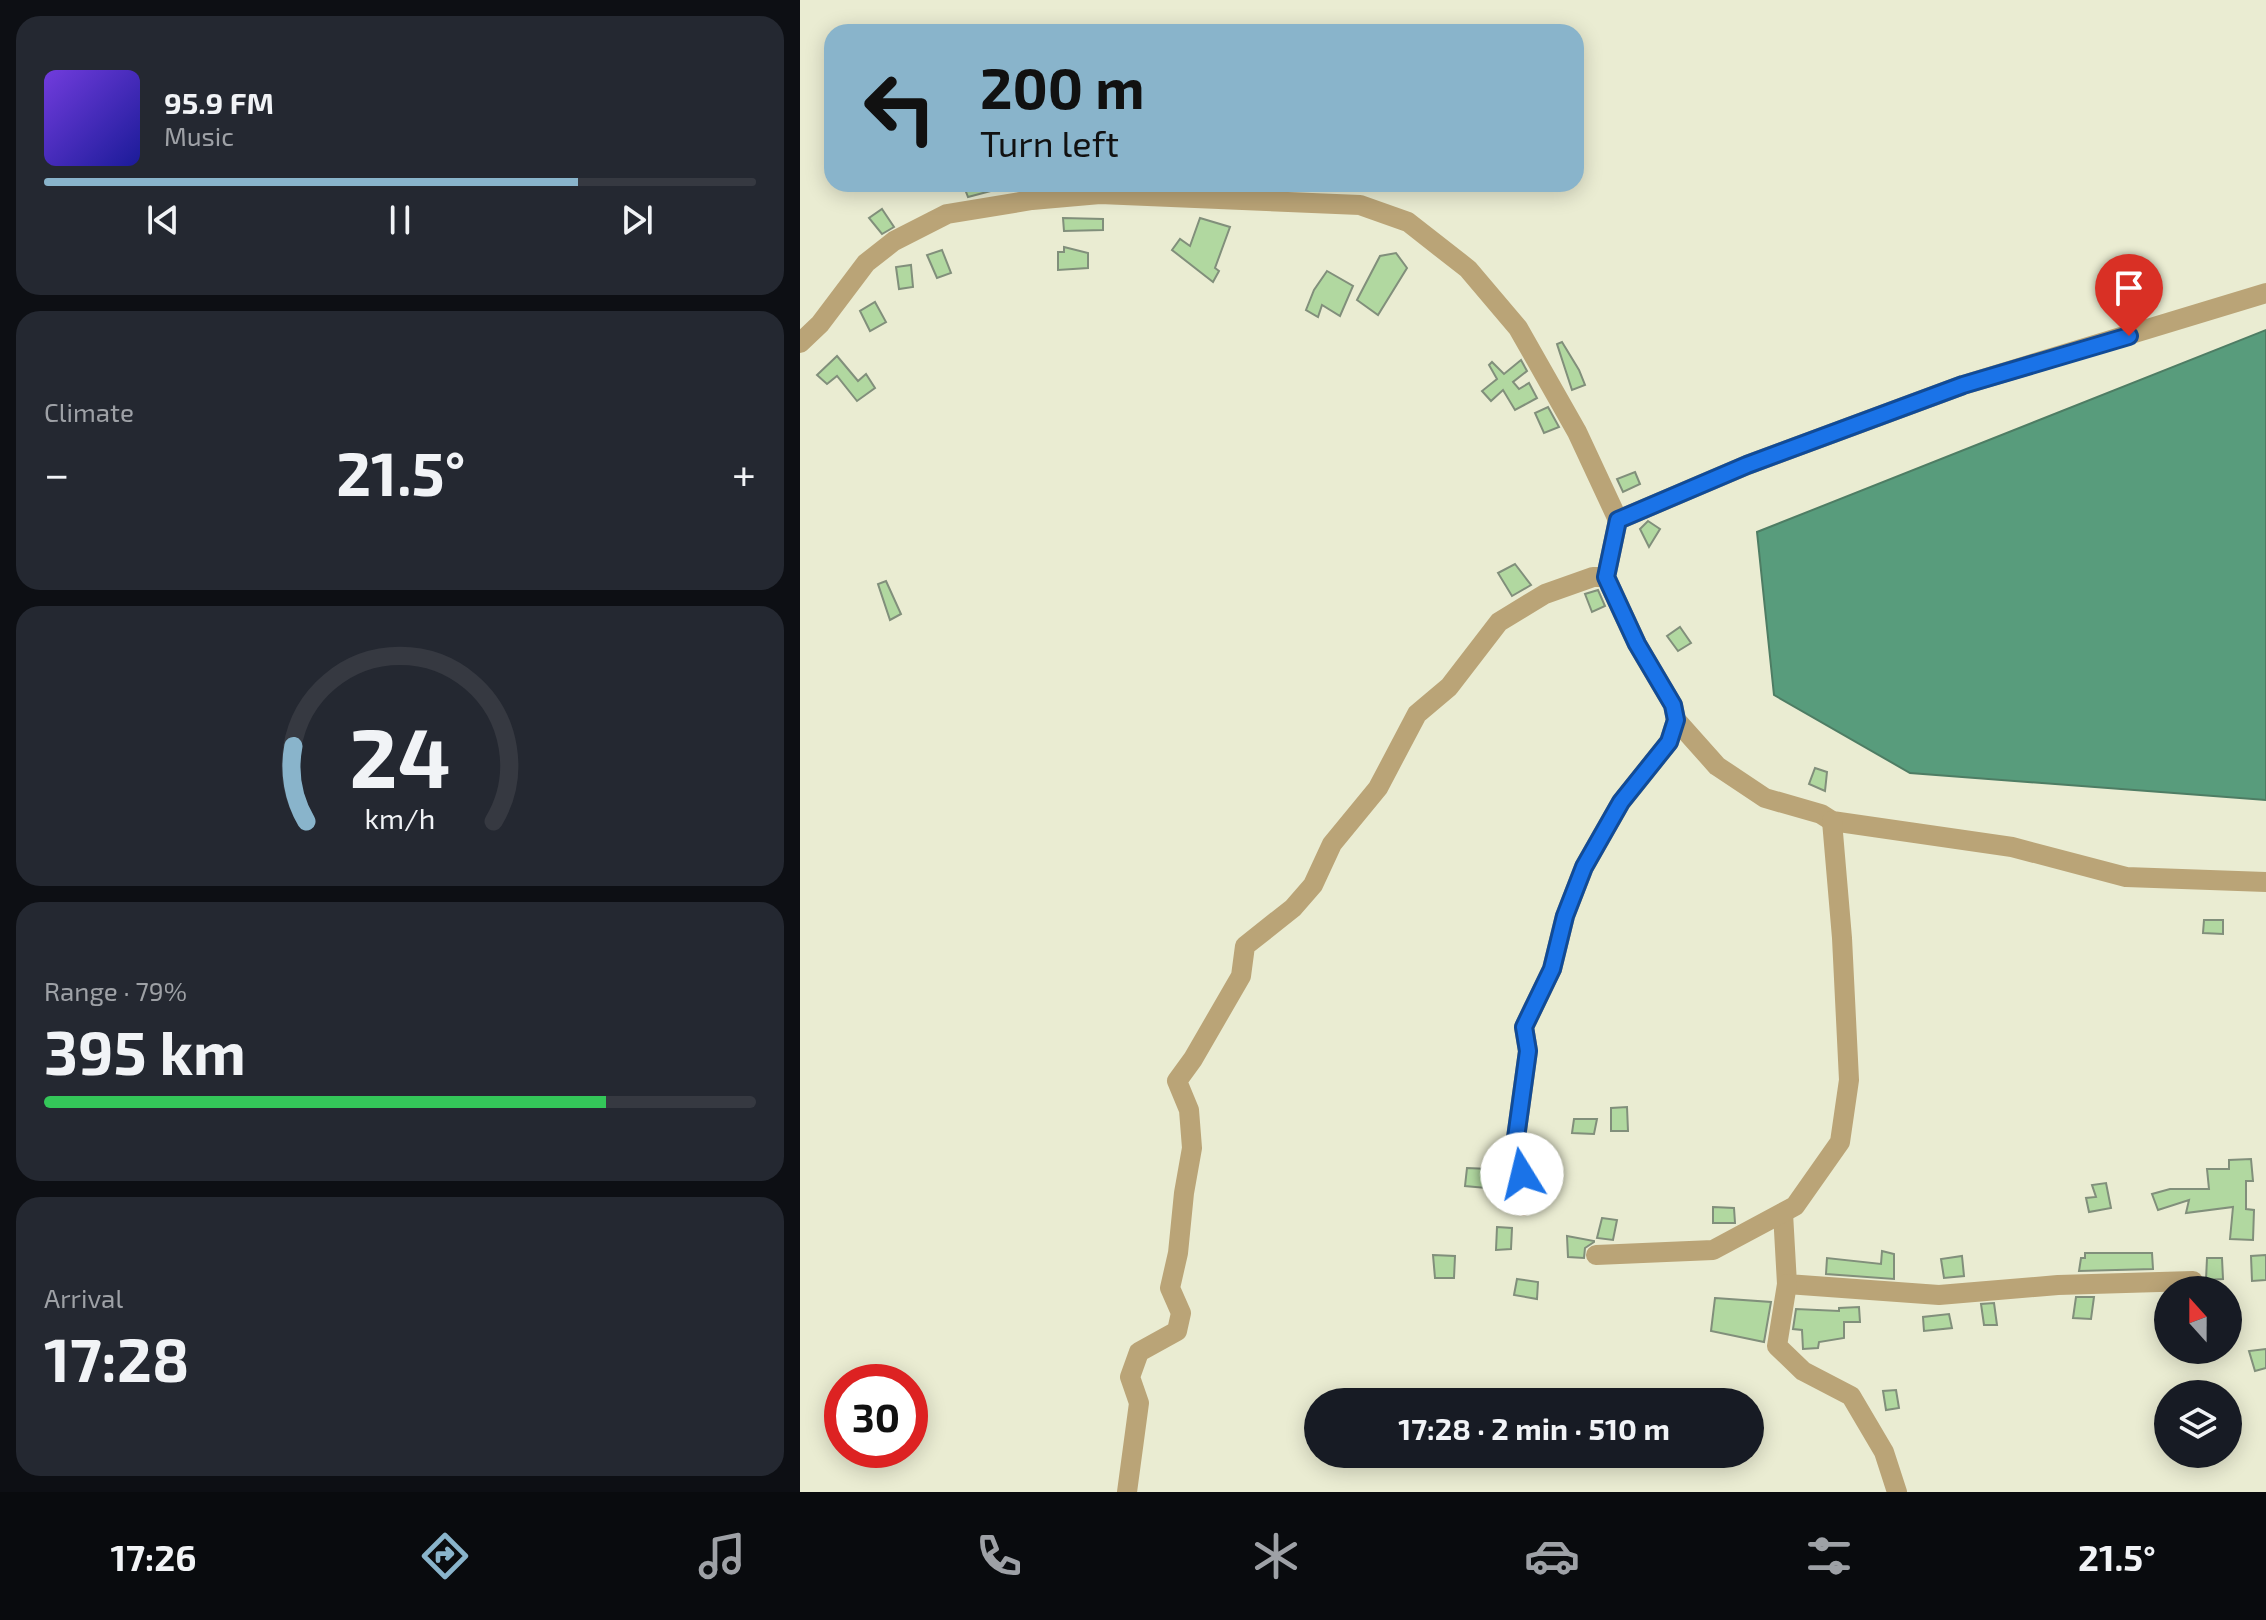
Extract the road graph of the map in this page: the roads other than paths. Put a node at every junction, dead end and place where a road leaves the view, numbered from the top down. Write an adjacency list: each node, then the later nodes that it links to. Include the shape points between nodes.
1 (2266, 293): 3 (street, via 1963,385 1747,465)
2 (800, 343): 3 (street, via 866,263 894,241 947,214 1100,194 1360,205 1408,222 1468,269 1518,328 1577,432)
3 (1618, 520): 4 (street)
4 (1606, 577): 5 (street); 13 (street, via 1545,594 1499,622 1449,687 1417,714 1378,788 1332,844 1313,885 1245,946 1241,976 1177,1081 1189,1110 1192,1148 1170,1288 1181,1313 1177,1331 1139,1352 1130,1377 1139,1403)
5 (1676, 720): 6 (street, via 1717,766 1765,798); 8 (street, via 1669,742 1621,802 1584,867 1552,969 1524,1027 1528,1051 1515,1145)
6 (1832, 821): 7 (street, via 2012,847 2126,877); 9 (street, via 1849,1080 1840,1142 1795,1206)
7 (2266, 882)
8 (1523, 1206)
9 (1783, 1213): 10 (street, via 1713,1250); 12 (street)
10 (1596, 1255)
11 (2154, 1282): 12 (street, via 1939,1295)
12 (1787, 1284): 14 (street, via 1777,1346 1803,1371 1851,1396 1884,1452)
13 (1127, 1492)
14 (1897, 1492)

